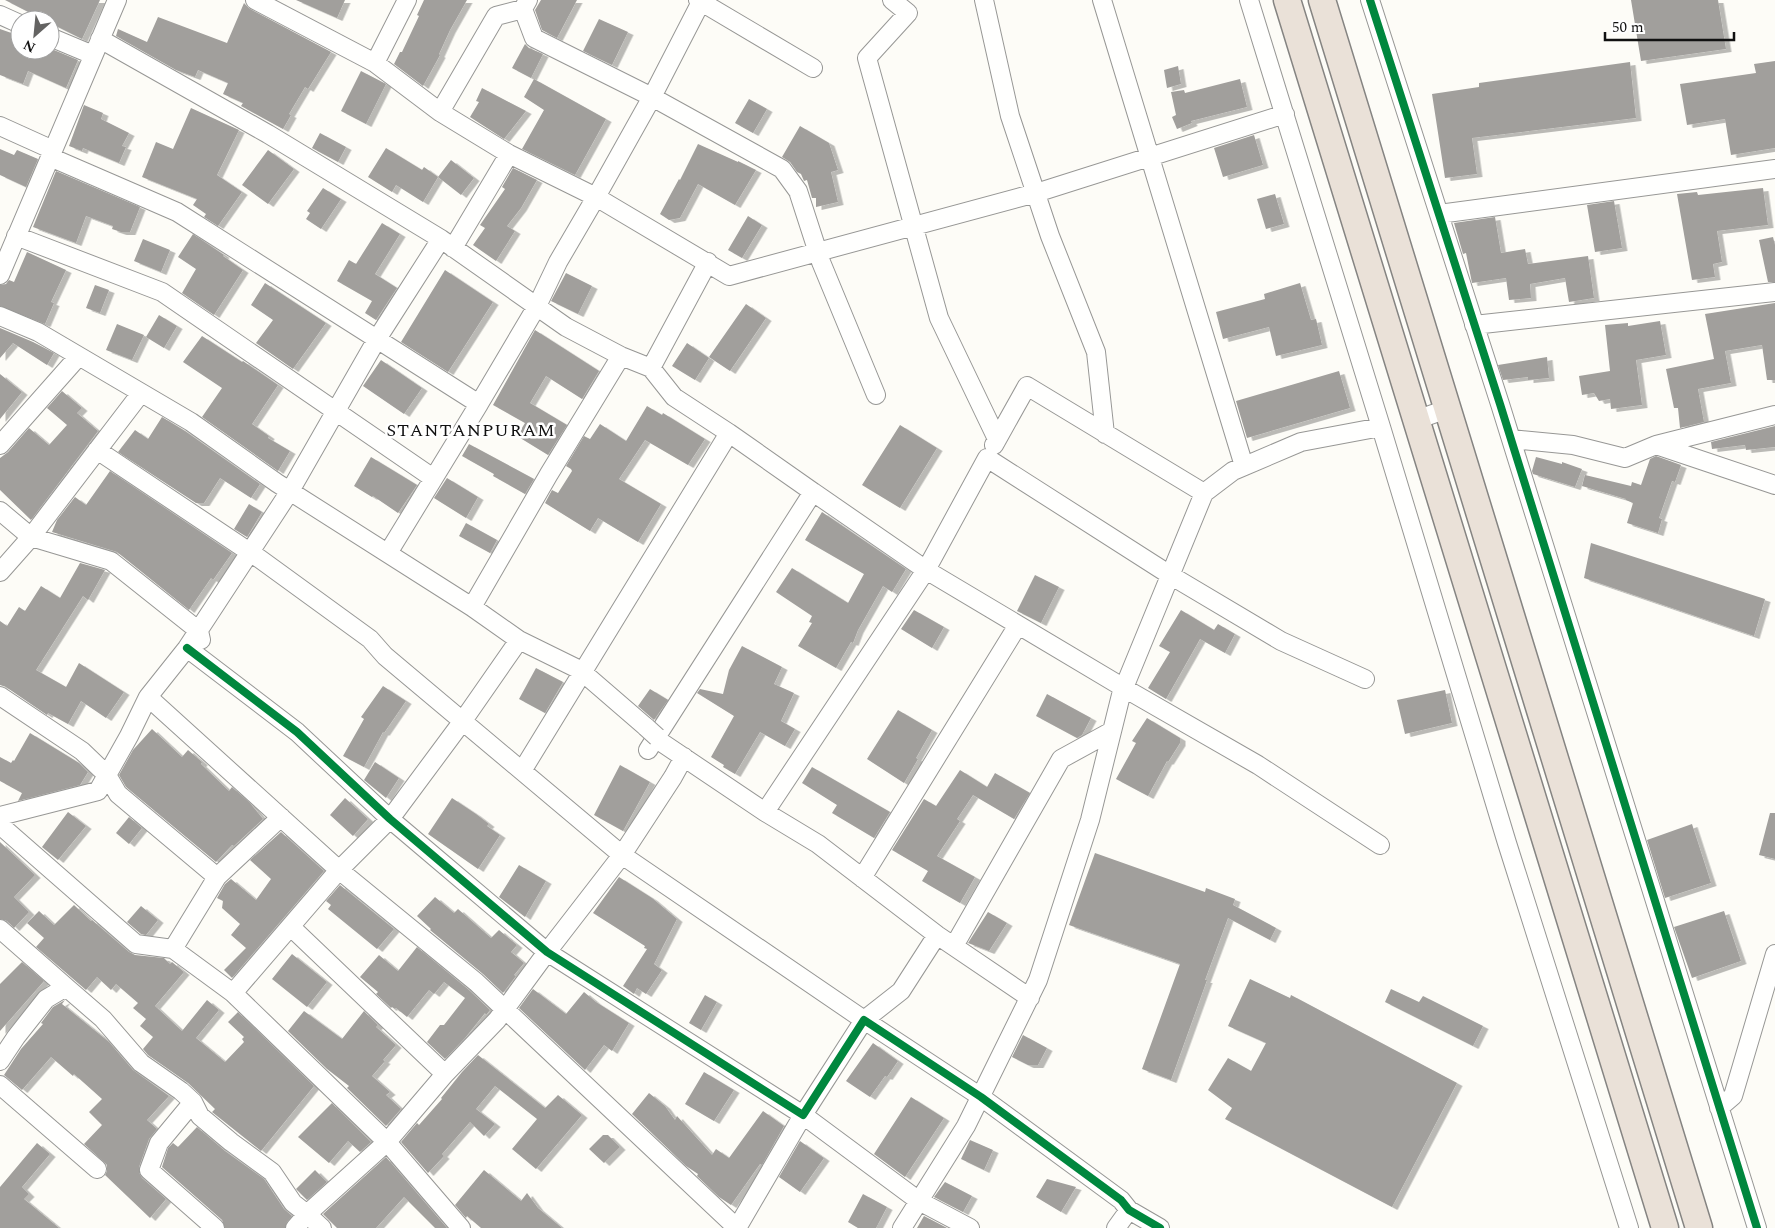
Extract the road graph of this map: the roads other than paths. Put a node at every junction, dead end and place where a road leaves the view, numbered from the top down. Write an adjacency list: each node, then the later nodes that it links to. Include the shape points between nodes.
1 (117, 0): 13 (street)
2 (255, 0): 16 (street)
3 (407, 0): 16 (street)
4 (892, 0): 29 (street, via 908,13 867,58)
5 (984, 0): 26 (street, via 1010,116)
6 (1102, 0): 24 (street)
7 (1249, 0): 20 (street)
8 (1287, 0): 49 (highway)
9 (1322, 0): 46 (highway)
10 (1370, 0): 28 (street)
11 (700, 1): 17 (street); 18 (street)
12 (525, 5): 18 (street, via 534,38); 19 (street, via 496,16)
13 (100, 39): 15 (street); 31 (street, via 268,134)
14 (60, 41): 15 (street)
15 (93, 55): 22 (street)
16 (375, 63): 19 (street)
17 (813, 68)
18 (652, 97): 27 (street); 32 (street, via 782,169 798,191)
19 (440, 112): 23 (street)
20 (1285, 114): 24 (street); 50 (street)
21 (0, 126): 22 (street)
22 (51, 154): 30 (street); 39 (street, via 177,212)
23 (509, 154): 27 (street); 31 (street)
24 (1150, 158): 26 (street); 59 (street)
25 (1775, 169): 28 (street)
26 (1036, 193): 29 (street); 52 (street, via 1096,352)
27 (596, 197): 33 (street); 36 (street)
28 (1439, 214): 38 (street)
29 (913, 225): 32 (street); 53 (street, via 939,318)
30 (9, 241): 34 (street); 47 (street, via 162,292)
31 (447, 244): 36 (street); 39 (street)
32 (818, 251): 33 (street, via 729,276); 44 (street)
33 (708, 262): 42 (street)
34 (0, 275)
35 (1775, 292): 38 (street)
36 (537, 306): 41 (street, via 566,327); 45 (street)
37 (0, 316): 40 (street, via 38,332)
38 (1474, 324): 54 (street)
39 (377, 340): 45 (street); 47 (street)
40 (78, 356): 43 (street); 55 (street)
41 (621, 356): 42 (street); 72 (street, via 548,474)
42 (651, 368): 51 (street, via 674,397)
43 (141, 393): 57 (street); 62 (street, via 191,422)
44 (876, 396)
45 (479, 404): 60 (street)
46 (1447, 409): 49 (street); 134 (highway)
47 (336, 412): 60 (street); 62 (street)
48 (1775, 415): 56 (street)
49 (1416, 420): 133 (highway)
50 (1381, 427): 59 (street, via 1301,442); 132 (street, via 1506,843)
51 (729, 433): 63 (street); 78 (street)
52 (1105, 434): 53 (street, via 1027,386); 64 (street)
53 (997, 439): 58 (street)
54 (1511, 439): 56 (street, via 1573,445 1625,458); 116 (street)
55 (0, 445)
56 (1656, 445): 61 (street)
57 (97, 450): 66 (street); 67 (street)
58 (986, 458): 69 (street); 71 (street)
59 (1244, 466): 64 (street)
60 (433, 478): 68 (street)
61 (1775, 485)
62 (290, 491): 67 (street); 68 (street)
63 (813, 492): 69 (street); 85 (street)
64 (1204, 493): 71 (street)
65 (0, 511): 66 (street)
66 (31, 538): 70 (street); 74 (street, via 111,561)
67 (250, 553): 74 (street); 83 (street, via 370,639 385,656)
68 (388, 553): 72 (street)
69 (926, 570): 73 (street); 89 (street)
70 (0, 572)
71 (1170, 574): 79 (street, via 1282,642); 80 (street)
72 (472, 607): 75 (street)
73 (1018, 625): 80 (street); 98 (street)
74 (198, 632): 76 (street); 77 (street)
75 (519, 640): 78 (street); 83 (street)
76 (187, 648): 77 (street); 82 (street)
77 (213, 668): 92 (street, via 297,732)
78 (581, 672): 85 (street); 87 (street)
79 (1365, 679)
80 (1124, 688): 84 (street); 94 (street, via 1258,765)
81 (0, 696): 88 (street, via 82,751)
82 (148, 697): 88 (street); 91 (street)
83 (462, 722): 87 (street); 92 (street)
84 (1112, 731): 102 (street, via 1061,759); 108 (street, via 1090,820)
85 (651, 738): 86 (street)
86 (684, 757): 89 (street); 95 (street)
87 (522, 771): 95 (street)
88 (107, 775): 90 (street, via 98,791); 97 (street, via 118,794)
89 (765, 812): 98 (street, via 818,844)
90 (0, 816)
91 (281, 817): 96 (street); 97 (street)
92 (390, 820): 96 (street); 104 (street)
93 (0, 825): 103 (street, via 136,944)
94 (1380, 845)
95 (622, 855): 104 (street); 110 (street)
96 (340, 870): 99 (street); 109 (street, via 476,982)
97 (217, 877): 103 (street)
98 (862, 878): 101 (street)
99 (291, 927): 107 (street); 112 (street)
100 (0, 929): 106 (street)
101 (937, 936): 102 (street); 110 (street, via 901,991)
102 (954, 946): 108 (street)
103 (173, 949): 107 (street)
104 (547, 952): 109 (street); 117 (street)
105 (1775, 954): 116 (street, via 1733,1096)
106 (66, 987): 111 (street, via 46,999); 115 (street, via 104,1019 141,1063)
107 (233, 993): 118 (street)
108 (1030, 998): 114 (street)
109 (505, 1010): 112 (street); 127 (street)
110 (864, 1020): 114 (street); 117 (street)
111 (0, 1061)
112 (445, 1074): 118 (street)
113 (0, 1086): 119 (street)
114 (981, 1098): 120 (street); 121 (street, via 1121,1200)
115 (193, 1102): 122 (street, via 200,1116 272,1172 294,1203); 123 (street, via 159,1143 149,1170)
116 (1719, 1108): 135 (street)
117 (803, 1115): 120 (street); 127 (street)
118 (386, 1142): 122 (street); 126 (street)
119 (97, 1169)
120 (919, 1201): 128 (street); 129 (street)
121 (1128, 1210): 130 (street); 131 (street)
122 (307, 1214): 124 (street); 125 (street)
123 (215, 1228)
124 (295, 1228)
125 (322, 1228)
126 (460, 1228)
127 (737, 1228)
128 (902, 1228)
129 (970, 1228)
130 (1116, 1228)
131 (1160, 1228)
132 (1628, 1228)
133 (1665, 1228)
134 (1699, 1228)
135 (1757, 1228)

